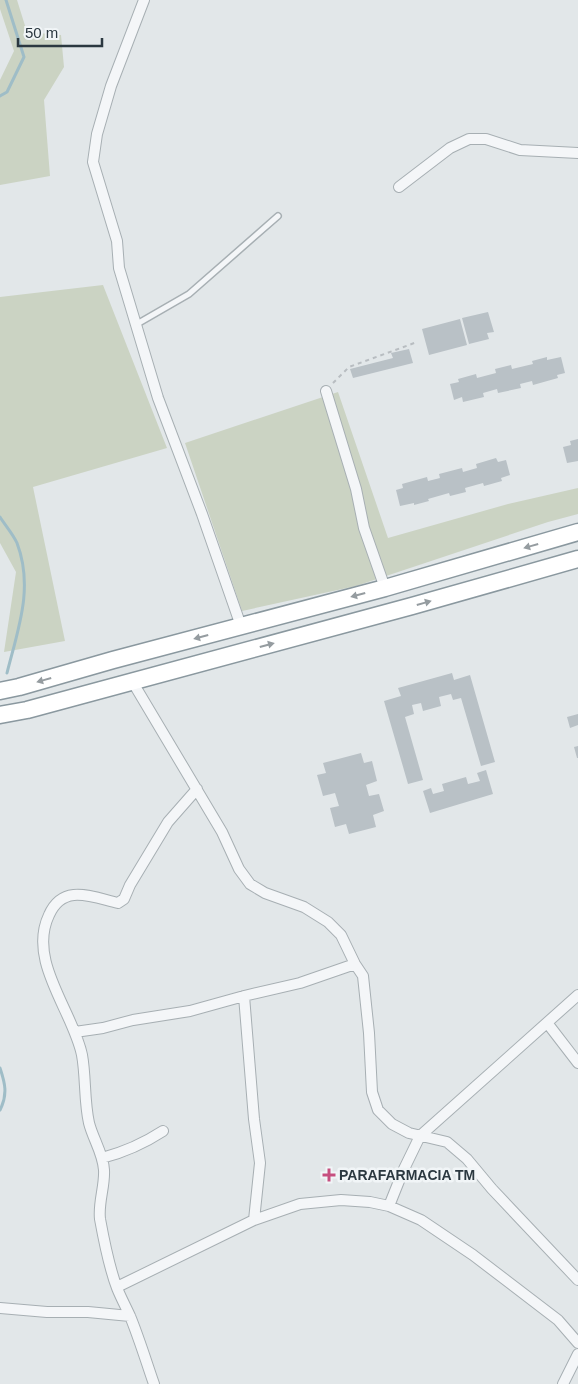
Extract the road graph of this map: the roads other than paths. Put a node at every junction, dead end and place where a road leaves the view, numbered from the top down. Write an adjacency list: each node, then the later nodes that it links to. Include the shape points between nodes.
1 (144, 0): 5 (street, via 111,86 97,134 93,162 117,241 119,268)
2 (578, 153): 3 (street, via 520,150 486,139 468,139 450,148)
3 (399, 187)
4 (278, 216): 5 (lane, via 189,294)
5 (137, 324): 10 (street, via 158,398)
6 (326, 391): 9 (street, via 356,489 364,528)
7 (578, 532): 9 (highway, one-way to 9)
8 (578, 559): 11 (highway, one-way to 8)
9 (385, 588): 10 (highway, one-way to 10)
10 (241, 626): 12 (highway, one-way to 12)
11 (132, 681): 13 (highway); 14 (street)
12 (0, 691)
13 (0, 715)
14 (197, 789): 15 (street, via 250,884 304,907 328,922 341,935); 19 (street, via 168,822 124,898 118,903 75,893 59,900 49,914 43,938 46,962)
15 (355, 964): 17 (street, via 300,983); 22 (street, via 362,976 372,1092 378,1110 392,1124)
16 (578, 995): 18 (street)
17 (244, 996): 19 (street, via 190,1011); 25 (street, via 260,1163)
18 (548, 1024): 20 (street); 22 (street)
19 (75, 1032): 23 (street, via 82,1054 89,1123)
20 (578, 1063)
21 (163, 1131): 23 (street, via 127,1151)
22 (420, 1136): 24 (street); 26 (street, via 447,1142 467,1159)
23 (102, 1158): 27 (street, via 100,1216)
24 (389, 1206): 25 (street, via 341,1200 300,1204); 30 (street, via 421,1220 473,1255 558,1320)
25 (254, 1220): 27 (street)
26 (578, 1280)
27 (117, 1288): 29 (street)
28 (0, 1308): 29 (street)
29 (130, 1316): 32 (street)
30 (578, 1343)
31 (578, 1354): 33 (street)
32 (154, 1384)
33 (563, 1384)

